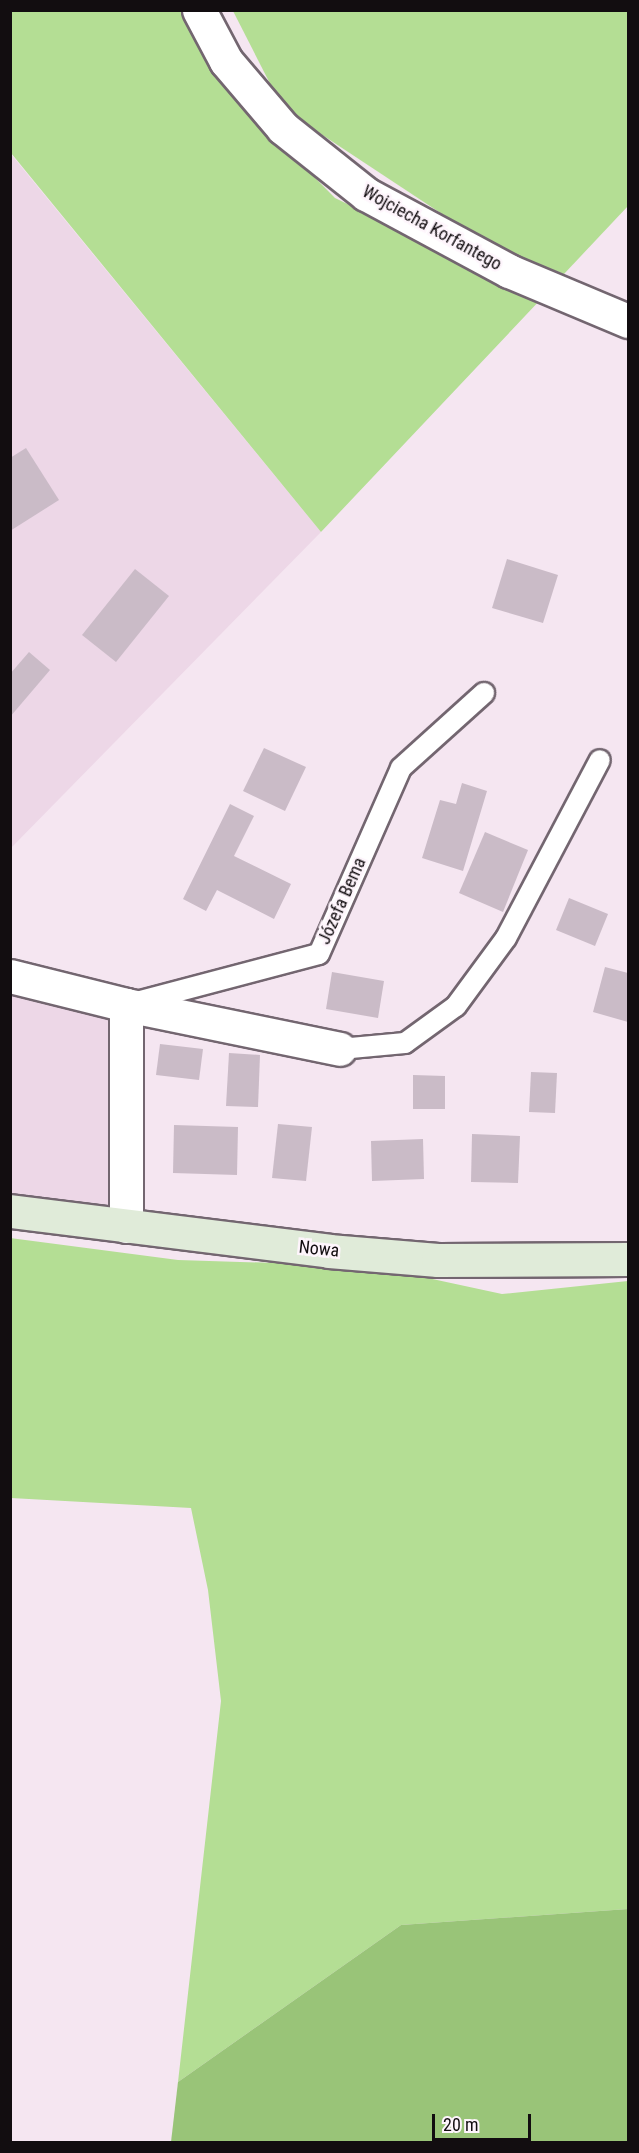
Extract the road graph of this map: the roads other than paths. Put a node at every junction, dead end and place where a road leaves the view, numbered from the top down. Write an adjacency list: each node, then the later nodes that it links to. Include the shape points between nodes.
1 (199, 10): 2 (street, Wojciecha Korfantego, via 226,61 283,128 366,194 509,271)
2 (628, 321)
3 (484, 693): 6 (lane, Józefa Bema, via 401,768 319,954)
4 (600, 760): 7 (lane, via 506,938 456,1006 405,1042)
5 (10, 975): 6 (street, Józefa Bema)
6 (126, 1005): 7 (street, Józefa Bema); 9 (street)
7 (340, 1049)
8 (10, 1211): 9 (street, Nowa)
9 (126, 1226): 10 (street, Nowa, via 438,1260)
10 (628, 1259)

